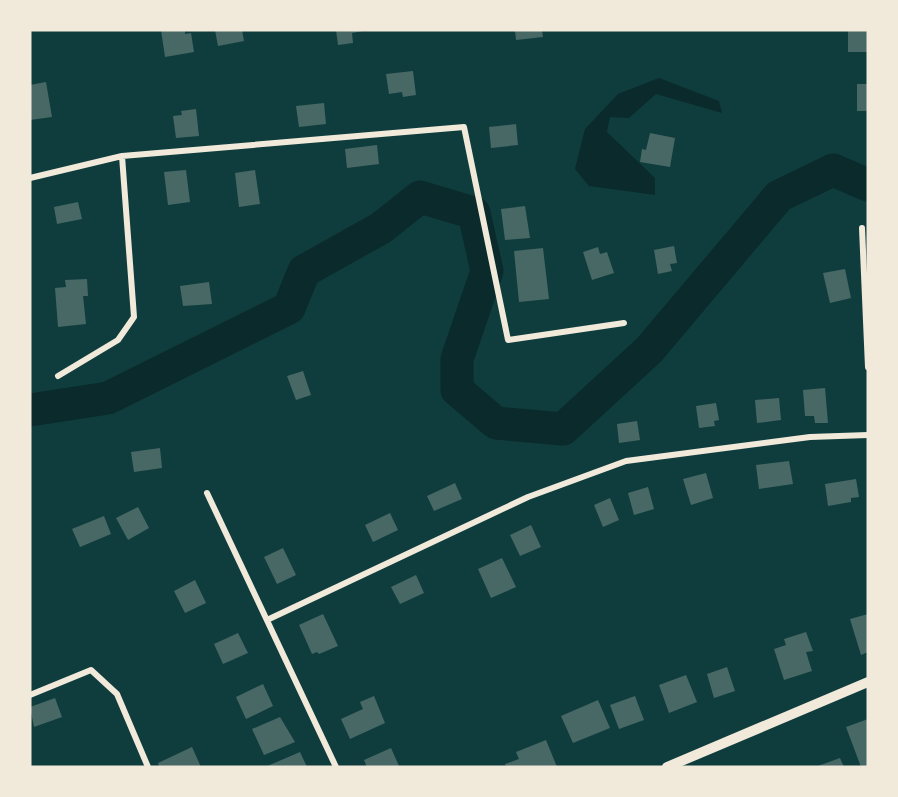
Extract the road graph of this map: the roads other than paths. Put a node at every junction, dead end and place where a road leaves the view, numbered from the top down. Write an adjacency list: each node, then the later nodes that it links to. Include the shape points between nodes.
1 (122, 156): 2 (street); 4 (street, via 464,127 508,340); 6 (street, via 134,317 118,340)
2 (30, 178)
3 (862, 228): 5 (street)
4 (624, 323)
5 (868, 367)
6 (58, 376)
7 (868, 435): 9 (street, via 810,437 626,461 528,497)
8 (207, 493): 9 (street)
9 (267, 620): 13 (street)
10 (868, 681): 14 (street)
11 (30, 695): 12 (street, via 91,670 117,694)
12 (148, 767)
13 (336, 767)
14 (667, 767)

